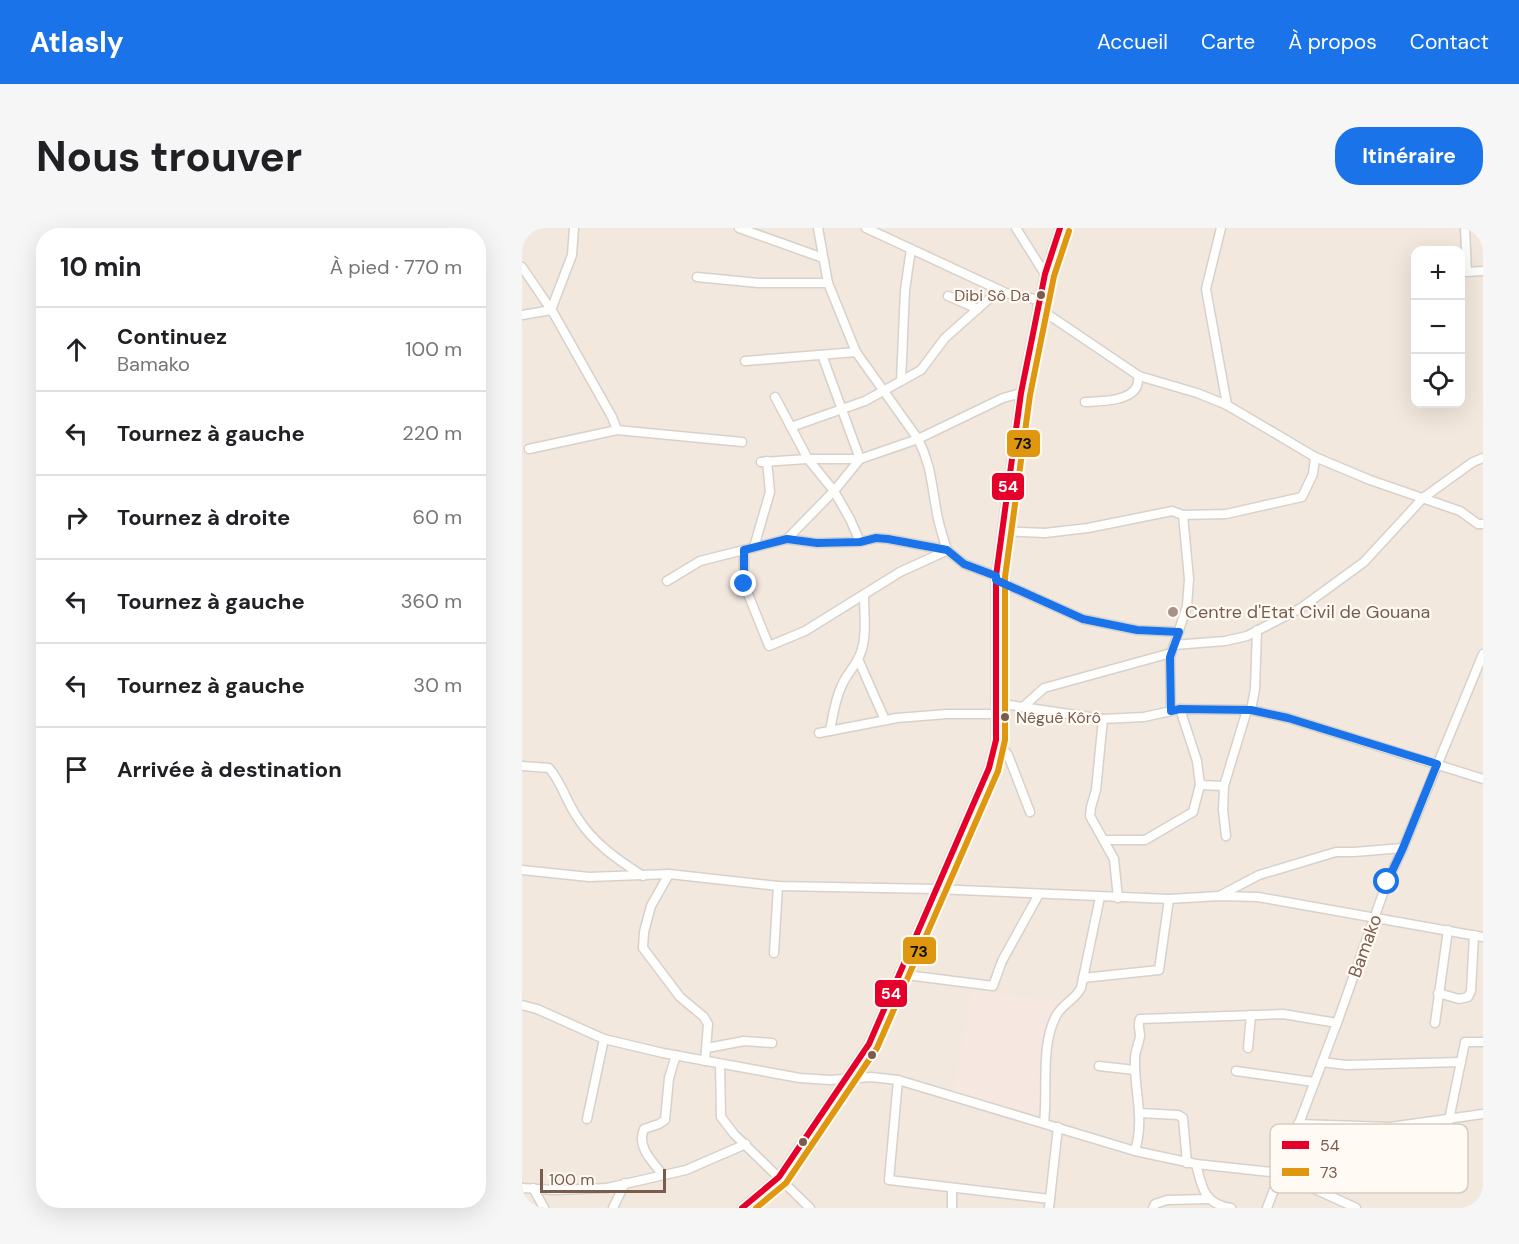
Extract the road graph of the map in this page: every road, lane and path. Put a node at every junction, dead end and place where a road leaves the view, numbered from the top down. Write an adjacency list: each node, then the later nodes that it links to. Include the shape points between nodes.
1 (574, 228): 20 (street, via 572,255)
2 (739, 228): 10 (street)
3 (818, 228): 10 (street)
4 (866, 228): 9 (street)
5 (1016, 228): 13 (street)
6 (1060, 228): 13 (street)
7 (1221, 228): 31 (street, via 1206,289)
8 (1466, 228): 12 (street, via 1467,272)
9 (911, 249): 16 (street); 26 (street)
10 (824, 258): 15 (street)
11 (522, 267): 20 (street)
12 (1483, 271)
13 (1045, 274): 18 (street)
14 (697, 277): 15 (street, via 758,283)
15 (828, 283): 22 (street)
16 (999, 290): 18 (street); 19 (street)
17 (948, 296): 19 (street)
18 (1038, 304): 25 (street); 28 (street)
19 (978, 309): 26 (street, via 945,338 921,370)
20 (551, 310): 21 (street); 34 (street)
21 (522, 315)
22 (856, 352): 23 (street); 27 (street)
23 (822, 355): 24 (street); 32 (street)
24 (745, 361)
25 (1138, 376): 30 (street, via 1137,386 1123,397); 31 (street)
26 (901, 381): 27 (street)
27 (883, 391): 32 (street); 35 (street)
28 (1021, 393): 35 (street); 46 (street)
29 (776, 397): 33 (street)
30 (1085, 402)
31 (1227, 405): 38 (street)
32 (842, 409): 33 (street); 41 (street)
33 (791, 427): 40 (street)
34 (616, 430): 36 (street); 37 (street)
35 (918, 439): 41 (street); 51 (street, via 932,473 936,510)
36 (742, 442)
37 (529, 449)
38 (1315, 457): 43 (street); 44 (street, via 1313,474 1302,497 1226,514)
39 (1483, 458): 43 (street)
40 (808, 459): 41 (street); 42 (street); 49 (street, via 764,461 770,492)
41 (860, 459): 42 (street)
42 (834, 491): 47 (street); 48 (street)
43 (1424, 498): 45 (street, via 1460,511); 55 (street, via 1364,562 1301,608)
44 (1183, 515): 46 (street, via 1172,511 1045,533); 56 (street, via 1189,579 1188,606)
45 (1481, 527)
46 (1002, 531): 52 (street)
47 (787, 539): 48 (street); 49 (street)
48 (860, 542): 51 (street, via 888,539)
49 (754, 547): 50 (street)
50 (744, 550): 53 (street, via 700,561); 54 (street, via 744,584 769,646 805,631)
51 (947, 550): 52 (street, via 964,564); 54 (street, via 900,572)
52 (996, 578): 56 (street, via 1083,619 1137,630); 60 (street)
53 (667, 581)
54 (864, 596): 59 (street, via 864,635)
55 (1257, 630): 57 (street, via 1225,641); 63 (street, via 1255,689)
56 (1179, 632): 57 (street)
57 (1173, 649): 61 (street, via 1044,688); 64 (street)
58 (1483, 654): 71 (street, Bamako)
59 (858, 659): 67 (street); 68 (street, via 843,682)
60 (996, 703): 61 (street); 65 (street)
61 (1023, 707): 66 (street)
62 (1180, 709): 63 (street); 64 (street); 74 (street, via 1197,761)
63 (1249, 710): 71 (street, via 1288,718); 75 (street)
64 (1171, 711): 66 (street)
65 (996, 714): 67 (street); 70 (street)
66 (1103, 719): 78 (street, via 1090,816)
67 (885, 720): 68 (street)
68 (830, 731): 69 (street)
69 (819, 733)
70 (996, 740): 76 (street, via 1008,755); 84 (street, via 989,768)
71 (1437, 764): 73 (street); 79 (street, Bamako)
72 (522, 766): 82 (street, via 549,768 577,817 597,842)
73 (1483, 778)
74 (1200, 785): 75 (street); 78 (street, via 1193,812 1145,840)
75 (1224, 786): 77 (street)
76 (1030, 812)
77 (1226, 836)
78 (1104, 840): 88 (street, via 1114,860)
79 (1403, 848): 86 (street, via 1336,852 1259,875); 90 (street, Bamako)
80 (522, 870): 82 (street, via 589,877)
81 (669, 874): 82 (street); 83 (street); 104 (street, via 651,906 643,948 680,997 704,1017 708,1024)
82 (644, 876)
83 (778, 886): 84 (street); 93 (street)
84 (936, 889): 85 (street); 94 (street)
85 (1039, 894): 87 (street); 94 (street, via 1002,961 993,986)
86 (1219, 896): 89 (street); 90 (street, via 1258,897)
87 (1100, 897): 88 (street); 95 (street)
88 (1118, 898): 89 (street)
89 (1169, 900): 95 (street, via 1159,970)
90 (1376, 916): 91 (street); 99 (street, Bamako)
91 (1448, 930): 92 (street); 96 (street)
92 (1479, 936): 96 (street, via 1468,997 1459,999)
93 (774, 954)
94 (899, 974): 114 (street, via 869,1044)
95 (1083, 978): 121 (street, via 1077,996 1060,1009 1053,1023 1046,1060)
96 (1438, 993): 100 (street)
97 (522, 1005): 101 (street)
98 (1251, 1015): 99 (street, via 1283,1014); 105 (street); 112 (street, via 1140,1018)
99 (1337, 1023): 108 (street, Bamako)
100 (1435, 1023)
101 (604, 1039): 106 (street); 119 (street)
102 (1483, 1042): 109 (street, via 1465,1042)
103 (772, 1043): 104 (street, via 744,1041)
104 (707, 1048): 107 (street)
105 (1248, 1048)
106 (676, 1055): 107 (street); 129 (street, via 664,1120 642,1134 643,1148)
107 (705, 1061): 110 (street)
108 (1322, 1062): 109 (street); 116 (street, Bamako)
109 (1461, 1062): 120 (street)
110 (720, 1064): 114 (street, via 800,1078); 125 (street, via 721,1117)
111 (1100, 1066): 112 (street)
112 (1135, 1070): 117 (street)
113 (1236, 1071): 116 (street)
114 (846, 1079): 115 (street); 130 (street)
115 (898, 1080): 121 (street); 134 (street, via 889,1180)
116 (1314, 1082): 122 (street, Bamako)
117 (1140, 1113): 126 (street); 127 (street, via 1183,1118)
118 (1483, 1114): 120 (street)
119 (586, 1119)
120 (1449, 1120): 123 (street)
121 (1044, 1123): 124 (street)
122 (1298, 1124)
123 (1415, 1124)
124 (1058, 1127): 126 (street); 138 (street)
125 (746, 1144): 129 (street, via 687,1170); 130 (street)
126 (1135, 1151): 127 (street)
127 (1191, 1164): 128 (street); 137 (street)
128 (1270, 1172)
129 (663, 1175): 131 (street)
130 (779, 1177): 141 (street); 142 (street)
131 (624, 1183): 133 (street, via 607,1188); 140 (street)
132 (522, 1188): 133 (street)
133 (532, 1188): 139 (street)
134 (951, 1188): 138 (street); 143 (street)
135 (1273, 1193): 146 (street, Bamako)
136 (1323, 1193): 147 (street)
137 (1209, 1199): 144 (street, via 1159,1201); 145 (street)
138 (1050, 1204)
139 (544, 1208)
140 (614, 1208)
141 (742, 1208)
142 (810, 1208)
143 (952, 1208)
144 (1153, 1208)
145 (1231, 1208)
146 (1267, 1208)
147 (1356, 1208)

